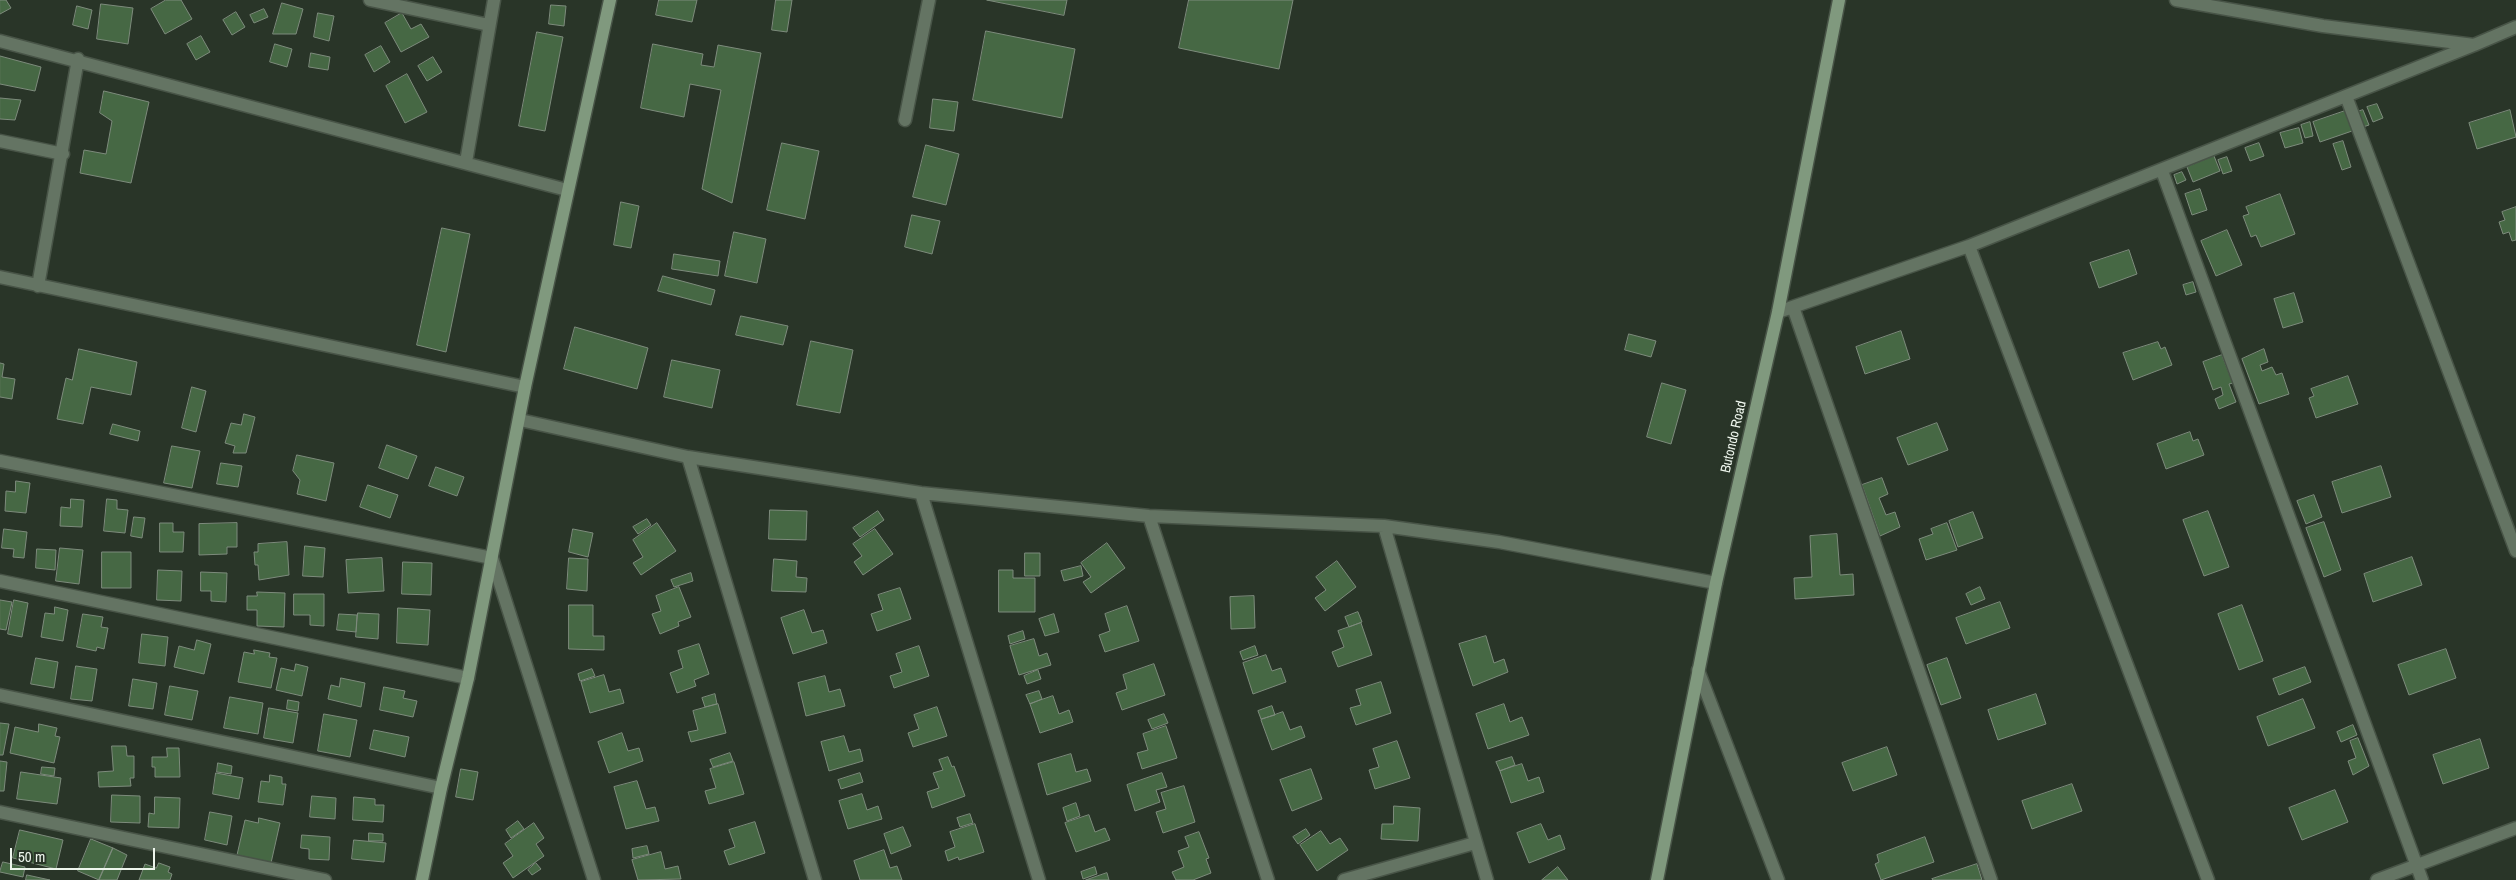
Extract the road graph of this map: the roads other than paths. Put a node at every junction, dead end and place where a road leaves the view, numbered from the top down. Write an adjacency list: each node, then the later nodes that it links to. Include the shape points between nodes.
1 (370, 0): 7 (street)
2 (494, 0): 7 (street)
3 (610, 0): 18 (street)
4 (929, 0): 13 (street)
5 (1839, 0): 23 (street, Butondo Road)
6 (2176, 0): 10 (street, via 2323,26)
7 (489, 25): 16 (street)
8 (2516, 27): 10 (street)
9 (0, 41): 11 (street)
10 (2474, 45): 12 (street)
11 (78, 60): 15 (street); 16 (street)
12 (2346, 96): 17 (street); 31 (street)
13 (904, 120)
14 (0, 141): 15 (street)
15 (63, 154): 21 (street)
16 (466, 162): 18 (street)
17 (2162, 171): 19 (street); 42 (street)
18 (567, 190): 24 (street)
19 (1969, 246): 22 (street); 54 (street)
20 (0, 277): 21 (street)
21 (38, 286): 24 (street)
22 (1793, 307): 23 (street); 53 (street)
23 (1778, 312): 34 (street, Butondo Road)
24 (525, 387): 25 (street)
25 (520, 420): 26 (street); 32 (street)
26 (688, 457): 28 (street); 46 (street)
27 (0, 461): 32 (street)
28 (921, 493): 29 (street); 47 (street)
29 (1149, 516): 30 (street); 48 (street)
30 (1384, 526): 34 (street, via 1499,542); 41 (street)
31 (2516, 551)
32 (492, 558): 36 (street); 45 (street)
33 (0, 581): 36 (street)
34 (1716, 583): 35 (street, Butondo Road)
35 (1698, 670): 51 (street, Butondo Road); 52 (street)
36 (468, 678): 38 (street)
37 (0, 695): 38 (street)
38 (441, 788): 44 (street)
39 (0, 812): 43 (street)
40 (2516, 828): 42 (street)
41 (1475, 843): 49 (street); 50 (street)
42 (2416, 865): 55 (street); 56 (street)
43 (324, 880)
44 (422, 880)
45 (594, 880)
46 (815, 880)
47 (1039, 880)
48 (1268, 880)
49 (1344, 880)
50 (1487, 880)
51 (1657, 880)
52 (1778, 880)
53 (1991, 880)
54 (2208, 880)
55 (2377, 880)
56 (2422, 880)

